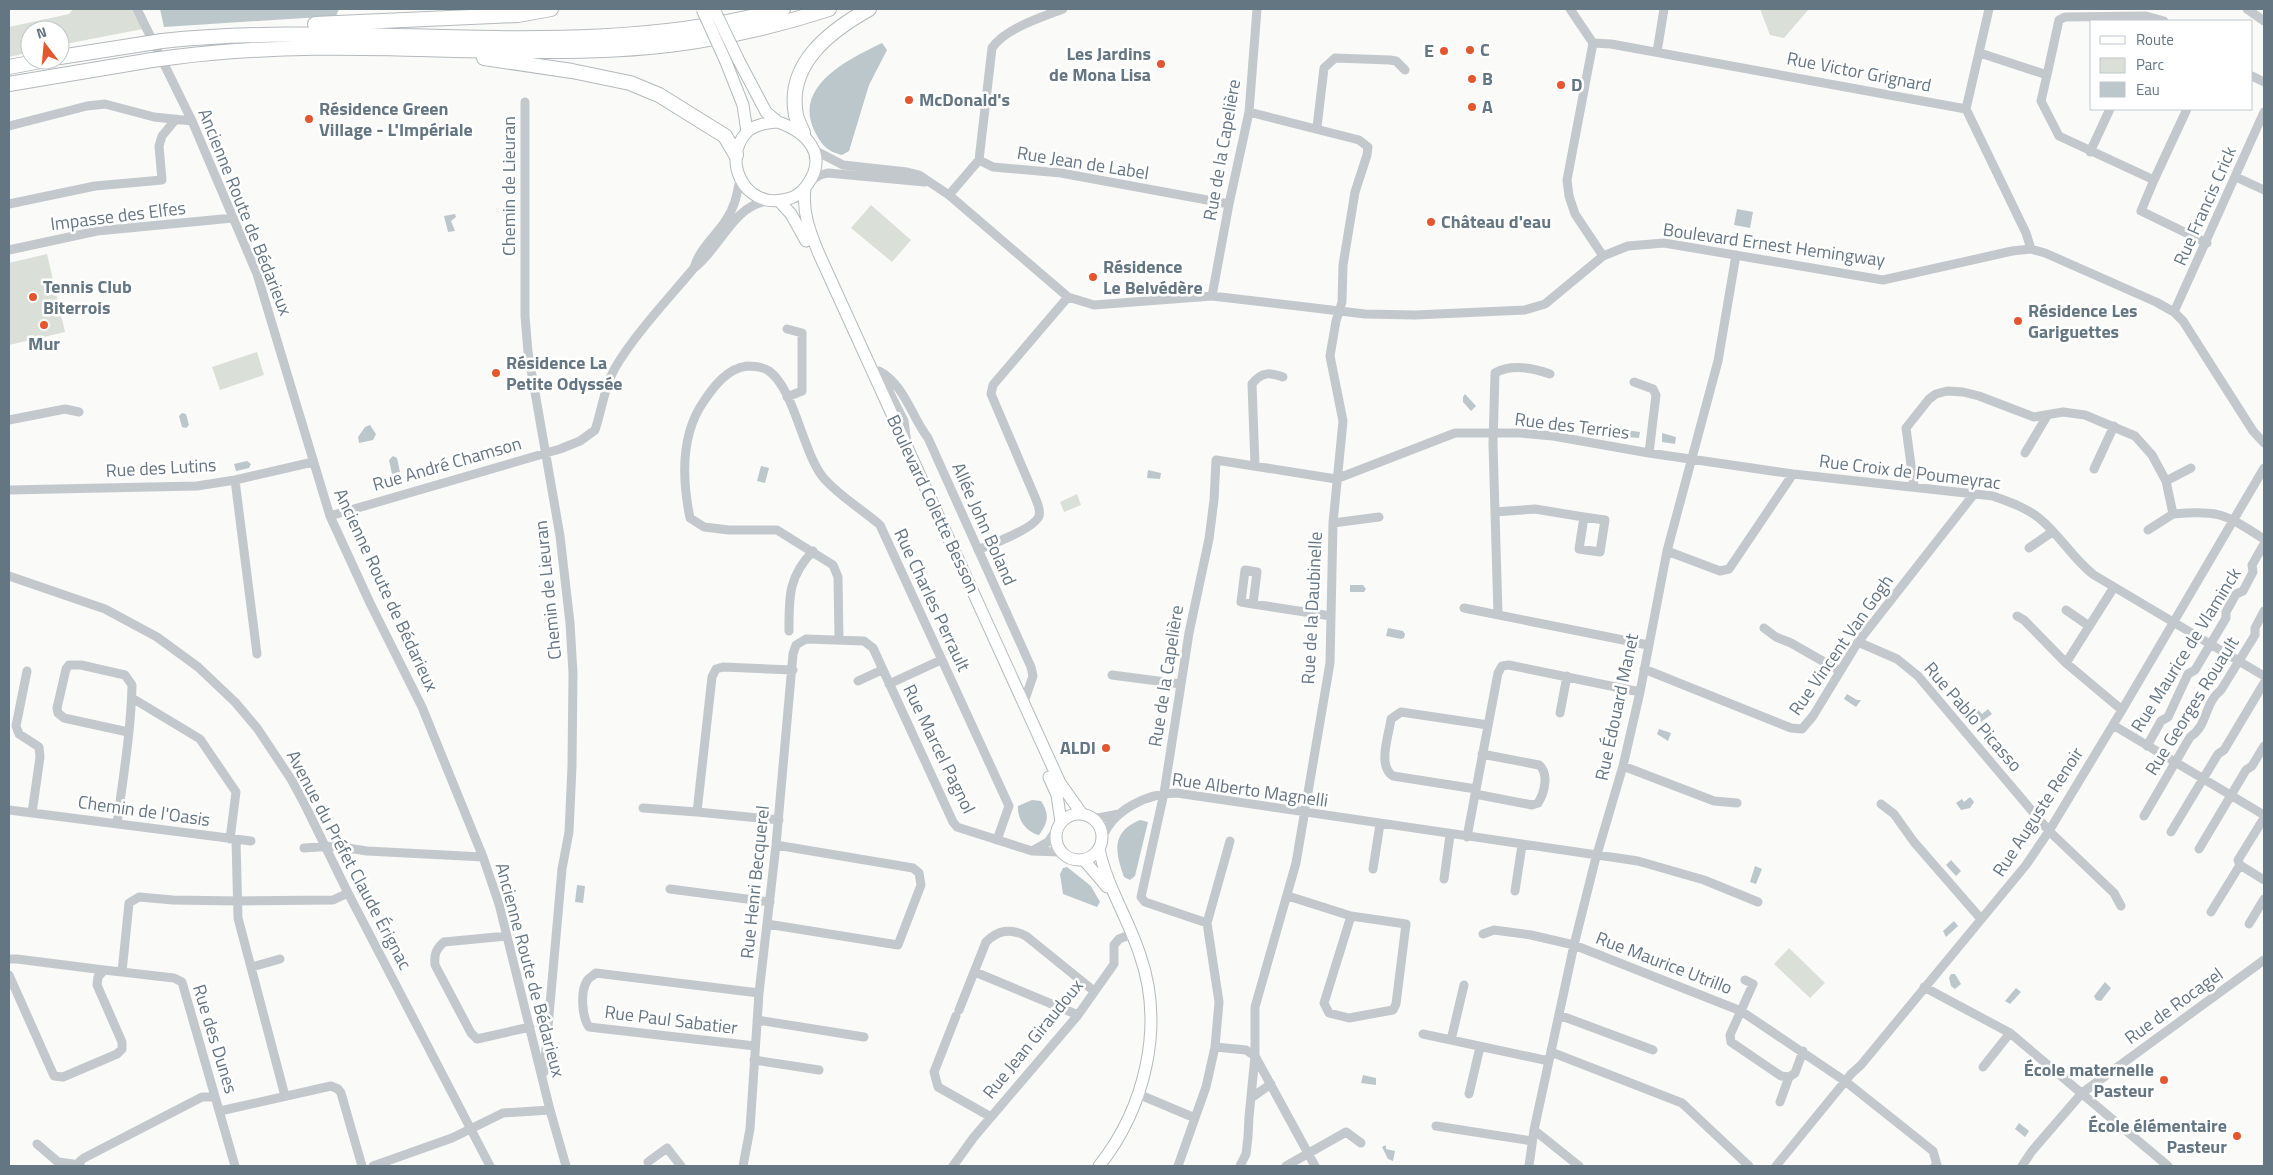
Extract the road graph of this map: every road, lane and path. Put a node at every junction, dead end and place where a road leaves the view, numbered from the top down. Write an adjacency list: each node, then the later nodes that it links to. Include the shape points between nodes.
1 (137, 9): 33 (street, Ancienne Route de Bédarieux)
2 (551, 9): 17 (highway, via 508,15 224,29)
3 (702, 9): 37 (main road, bridge, via 743,105)
4 (714, 9): 34 (main road, bridge, via 766,112)
5 (783, 9): 17 (highway, via 684,29 602,36 319,33)
6 (829, 9): 19 (highway, via 752,31 657,46 541,51)
7 (869, 9): 38 (highway, via 821,42 803,68 796,93 796,115)
8 (1063, 9): 42 (street, via 997,39 992,48)
9 (1257, 9): 30 (street, Rue de la Capelière)
10 (1570, 9): 18 (street)
11 (1664, 9): 20 (street)
12 (1989, 9): 21 (street)
13 (2247, 9): 16 (street)
14 (2131, 19): 15 (street, via 2146,16); 24 (street, via 2065,17 2059,20)
15 (2160, 20)
16 (2264, 22)
17 (178, 40): 22 (highway, bridge)
18 (1592, 43): 20 (street, Rue Victor Grignard); 58 (street, via 1567,180 1575,214)
19 (396, 48): 25 (highway, bridge, via 268,48 152,60); 41 (highway, via 516,62 630,83 666,99 725,136)
20 (1657, 52): 27 (street, Rue Victor Grignard)
21 (1980, 53): 24 (street); 27 (street)
22 (70, 55)
23 (1405, 70): 36 (street, via 1390,60 1336,58 1328,62 1324,68)
24 (2047, 75): 40 (street, via 2041,100 2059,136)
25 (9, 84)
26 (524, 102): 80 (street, Chemin de Lieuran, via 525,316)
27 (1966, 109): 55 (street)
28 (2110, 110): 40 (street)
29 (2187, 110): 45 (street)
30 (1249, 112): 36 (street); 52 (street, Rue de la Capelière)
31 (2264, 112): 43 (street, Rue Francis Crick)
32 (176, 119): 33 (street); 35 (street, via 154,117 105,104); 51 (street, via 162,136 159,146 162,180 94,186)
33 (192, 121): 53 (street, Ancienne Route de Bédarieux)
34 (778, 122): 37 (main road, via 759,125); 38 (main road)
35 (9, 126)
36 (1317, 128): 62 (street, Rue de la Daubinelle, via 1359,140 1368,147 1355,192 1343,265)
37 (747, 132): 41 (main road)
38 (803, 133): 39 (main road)
39 (814, 150): 46 (street, Boulevard Ernest Hemingway, via 843,165 907,172); 47 (main road, via 815,162)
40 (2090, 152): 45 (street)
41 (736, 154): 44 (main road)
42 (979, 160): 49 (street); 52 (street, Rue Jean de Label, via 993,167 1061,173)
43 (2236, 177): 48 (street); 54 (street, Rue Francis Crick)
44 (740, 180): 50 (main road, via 758,197); 59 (street, via 736,200 727,219 697,258)
45 (2154, 180): 54 (street, via 2141,211)
46 (928, 182): 47 (street, Boulevard Ernest Hemingway, via 828,173); 49 (street, Boulevard Ernest Hemingway)
47 (807, 185): 50 (main road, via 798,195); 65 (main road, Boulevard Colette Besson, via 804,199 808,227)
48 (2264, 190)
49 (949, 195): 61 (street, Boulevard Ernest Hemingway)
50 (775, 201): 59 (street, via 758,202 748,208); 175 (main road, Boulevard Colette Besson, via 791,214 800,230 902,452 1054,787)
51 (9, 204)
52 (1229, 204): 60 (street, Rue de la Capelière)
53 (233, 218): 56 (street, Impasse des Elfes, via 97,231); 84 (street, Ancienne Route de Bédarieux, via 260,283)
54 (2207, 243): 63 (street, Rue Francis Crick)
55 (2031, 249): 57 (street, Boulevard Ernest Hemingway, via 1883,280); 63 (street, Boulevard Ernest Hemingway, via 2045,252)
56 (9, 250)
57 (1736, 255): 58 (street, Boulevard Ernest Hemingway, via 1664,243 1628,246); 83 (street, Rue Édouard Manet, via 1718,361)
58 (1603, 256): 62 (street, Boulevard Ernest Hemingway, via 1545,304 1525,310 1415,315)
59 (694, 268): 80 (street, Rue André Chamson, via 616,368 608,383 594,430 580,441)
60 (1212, 296): 61 (street, Boulevard Ernest Hemingway, via 1094,305); 62 (street, Boulevard Ernest Hemingway)
61 (1068, 297): 108 (street, via 993,385 990,394 1040,508 1039,516 1032,525)
62 (1340, 312): 90 (street, Rue de la Daubinelle, via 1330,356 1343,421)
63 (2174, 312): 78 (street, Boulevard Ernest Hemingway)
64 (786, 329): 70 (street, via 802,333 802,391)
65 (869, 365): 66 (street, Allée John Boland); 79 (main road, Boulevard Colette Besson)
66 (880, 371): 74 (street); 75 (street, Allée John Boland, via 892,378)
67 (1550, 374): 77 (street, via 1534,368 1503,369 1495,373)
68 (1283, 377): 85 (street, via 1266,373 1252,384)
69 (1634, 382): 81 (street, via 1653,389 1656,395)
70 (787, 397): 109 (street, Rue Charles Perrault, via 769,370 755,366 741,367 718,382 690,426 684,452 687,503 690,518 704,527 777,530); 129 (street, Rue Charles Perrault, via 822,476 880,525)
71 (79, 412): 73 (street, via 65,409)
72 (2047, 416): 76 (street, via 2063,412 2085,414); 82 (street); 93 (street, via 2034,417 1963,392 1936,394 1906,428)
73 (9, 420)
74 (904, 421): 75 (street); 79 (street)
75 (918, 425): 108 (street, Allée John Boland, via 928,438)
76 (2114, 426): 86 (street); 92 (street, via 2136,436 2152,455)
77 (1495, 433): 81 (street, Rue des Terries, via 1553,436); 90 (street, Rue des Terries, via 1455,433); 96 (street)
78 (2264, 443)
79 (907, 447): 146 (main road, Boulevard Colette Besson)
80 (544, 452): 98 (street, Rue André Chamson); 251 (street, Chemin de Lieuran, via 554,491 560,536 573,682 569,832 562,869)
81 (1649, 453): 83 (street, Rue des Terries)
82 (2025, 453)
83 (1692, 458): 89 (street, Rue Croix de Poumeyrac); 110 (street, Rue Édouard Manet)
84 (313, 462): 91 (street, Rue des Lutins); 98 (street, Ancienne Route de Bédarieux)
85 (1255, 465): 90 (street); 143 (street, Rue de la Capelière, via 1216,460 1209,539)
86 (2094, 468)
87 (2191, 468): 92 (street)
88 (2264, 468): 101 (street, Rue Auguste Renoir)
89 (1793, 474): 93 (street, Rue Croix de Poumeyrac); 110 (street, via 1729,568 1720,571)
90 (1336, 479): 102 (street, Rue de la Daubinelle)
91 (235, 480): 94 (street, Rue des Lutins, via 197,486); 128 (street)
92 (2166, 481): 97 (street)
93 (1914, 487): 95 (street, Rue Croix de Poumeyrac)
94 (9, 490)
95 (1974, 494): 104 (street, Rue Croix de Poumeyrac, via 1993,496 2020,506 2039,518); 125 (street, Rue Vincent Van Gogh)
96 (1495, 512): 100 (street, via 1535,510); 117 (street)
97 (2173, 514): 101 (street, via 2207,511); 103 (street)
98 (330, 516): 193 (street, Ancienne Route de Bédarieux, via 422,707)
99 (1379, 517): 102 (street)
100 (1584, 517)
101 (2235, 520): 105 (street); 120 (street, Rue Auguste Renoir)
102 (1333, 523): 118 (street, Rue de la Daubinelle)
103 (2148, 530)
104 (2052, 532): 107 (street); 112 (street, Rue Croix de Poumeyrac, via 2085,568)
105 (2264, 539)
106 (2264, 544): 127 (street, Rue Maurice de Vlaminck, via 2252,565 2253,572 2243,591 2236,594 2229,606)
107 (2029, 548)
108 (978, 550): 146 (street, Allée John Boland, via 1031,667 1032,676)
109 (813, 551): 123 (street, via 796,572 789,591); 124 (street, Rue Charles Perrault, via 833,565 838,577)
110 (1667, 551): 126 (street, Rue Édouard Manet)
111 (9, 576): 188 (street, Avenue du Préfet Claude Érignac, via 105,608 157,637 198,667 235,702 270,746)
112 (2114, 587): 120 (street, Rue Croix de Poumeyrac); 121 (street)
113 (1253, 604): 118 (street)
114 (1464, 608): 117 (street)
115 (2066, 610): 121 (street)
116 (2264, 612): 130 (street, Rue Georges Rouault)
117 (1498, 614): 126 (street)
118 (1331, 616): 167 (street, Rue de la Daubinelle, via 1330,663)
119 (2017, 616): 131 (street)
120 (2174, 623): 127 (street, Rue Croix de Poumeyrac); 147 (street, Rue Auguste Renoir)
121 (2089, 626): 131 (street)
122 (1764, 628): 136 (street)
123 (789, 631)
124 (839, 640): 133 (street, Rue Henri Becquerel, via 800,642 793,654); 134 (street, Rue Marcel Pagnol, via 864,641 873,648)
125 (1858, 642): 136 (street, Rue Vincent Van Gogh); 176 (street, Rue Pablo Picasso, via 1897,659 1918,676)
126 (1648, 644): 132 (street, Rue Édouard Manet)
127 (2211, 645): 130 (street, Rue Croix de Poumeyrac); 152 (street, Rue Maurice de Vlaminck, via 2196,670 2188,674 2178,692 2178,700)
128 (257, 654)
129 (941, 660): 142 (street); 181 (street, Rue Charles Perrault, via 1009,806)
130 (2240, 662): 139 (street, Rue Croix de Poumeyrac); 155 (street, Rue Georges Rouault, via 2216,694 2197,733 2190,737)
131 (2066, 663): 147 (street)
132 (1644, 669): 136 (street, Rue Vincent Van Gogh, via 1791,728 1802,729 1814,716); 144 (street, Rue Édouard Manet)
133 (793, 670): 165 (street, via 716,669 712,677); 172 (street, Rue Henri Becquerel)
134 (882, 670): 140 (street, Rue Marcel Pagnol); 142 (street, Rue Marcel Pagnol)
135 (26, 671): 166 (street, via 16,726 19,734 38,747 40,757)
136 (1840, 671)
137 (1112, 675): 143 (street)
138 (1568, 676): 144 (street); 148 (street); 149 (street, via 1502,666)
139 (2264, 676)
140 (858, 681)
141 (2264, 683): 157 (street, via 2224,750)
142 (889, 684): 181 (street, Rue Marcel Pagnol, via 953,822 957,827)
143 (1181, 684): 159 (street, Rue de la Capelière)
144 (1640, 692): 156 (street, Rue Édouard Manet)
145 (132, 698): 151 (street); 151 (street, via 132,685 125,675 69,665 57,708 64,718); 180 (street, via 204,744 236,792)
146 (1024, 702): 169 (main road, Boulevard Colette Besson, via 1060,784)
147 (2122, 710): 150 (street, Rue Auguste Renoir)
148 (1560, 713)
149 (1488, 725): 154 (street); 158 (street, via 1401,712 1391,719 1384,765 1387,772 1393,776)
150 (2112, 725): 152 (street); 176 (street, Rue Auguste Renoir)
151 (128, 732): 173 (street)
152 (2146, 746): 155 (street)
153 (2264, 746): 160 (street)
154 (1482, 754): 158 (street); 158 (street, via 1539,765 1546,774 1541,798 1532,805)
155 (2175, 762): 157 (street); 170 (street, Rue Georges Rouault)
156 (1623, 766): 161 (street, via 1714,801); 192 (street, Rue Édouard Manet)
157 (2203, 778): 160 (street); 177 (street)
158 (1476, 791): 179 (street)
159 (1164, 793): 167 (street, Rue Alberto Magnelli); 168 (street, Rue Alberto Magnelli); 212 (street, Rue de la Capelière, via 1141,897 1145,902)
160 (2231, 795): 171 (street); 189 (street)
161 (1737, 803)
162 (1881, 804): 211 (street, via 1894,814)
163 (643, 808): 165 (street)
164 (9, 810): 166 (street, Chemin de l'Oasis)
165 (697, 812): 172 (street)
166 (32, 813): 173 (street, Chemin de l'Oasis)
167 (1304, 813): 174 (street, Rue Alberto Magnelli); 203 (street, Rue de la Daubinelle)
168 (1120, 814): 169 (street, via 1098,818); 184 (street, via 1106,829)
169 (1085, 815): 175 (main road, via 1067,817); 184 (main road, via 1099,825)
170 (2144, 816)
171 (2264, 817): 195 (street, via 2238,860)
172 (779, 820): 185 (street, Rue Henri Becquerel)
173 (118, 824): 180 (street, Chemin de l'Oasis)
174 (1380, 824): 178 (street, Rue Alberto Magnelli); 196 (street)
175 (1059, 826): 190 (street, via 1048,842); 191 (main road, via 1056,841)
176 (2049, 831): 208 (street, Rue Pablo Picasso, via 2114,893); 211 (street, Rue Auguste Renoir, via 2019,876)
177 (2171, 832)
178 (1450, 835): 179 (street, Rue Alberto Magnelli); 197 (street)
179 (1468, 837): 186 (street, Rue Alberto Magnelli)
180 (233, 839): 183 (street, Chemin de l'Oasis); 205 (street)
181 (997, 840): 190 (street, Rue Marcel Pagnol)
182 (1230, 841): 212 (street)
183 (251, 842)
184 (1101, 843): 194 (main road, via 1095,854); 202 (main road)
185 (776, 845): 206 (street, Rue Henri Becquerel); 213 (street, via 913,868 920,873 921,885 898,945)
186 (1522, 845): 192 (street, Rue Alberto Magnelli); 200 (street)
187 (304, 848): 188 (street)
188 (327, 848): 193 (street); 201 (street, Avenue du Préfet Claude Érignac)
189 (2199, 849)
190 (1032, 851): 191 (street, Rue Marcel Pagnol)
191 (1061, 852): 194 (main road, via 1072,859)
192 (1596, 856): 207 (street, Rue Alberto Magnelli, via 1660,866); 218 (street, Rue Édouard Manet)
193 (483, 857): 217 (street, Ancienne Route de Bédarieux)
194 (1084, 860): 202 (main road)
195 (2240, 865): 198 (street); 209 (street)
196 (1373, 869)
197 (1444, 879)
198 (2264, 880)
199 (670, 890): 206 (street)
200 (1515, 891)
201 (348, 893): 205 (street, via 332,900); 267 (street, Avenue du Préfet Claude Érignac)
202 (1112, 893): 215 (main road)
203 (1288, 896): 210 (street); 246 (street, Rue de la Daubinelle, via 1256,1008)
204 (2264, 899): 214 (street)
205 (238, 901): 222 (street, via 238,918); 224 (street, via 139,897 129,903)
206 (770, 902): 213 (street, Rue Henri Becquerel)
207 (1758, 902)
208 (2120, 906)
209 (2211, 912)
210 (1351, 916): 210 (street, via 1324,1004 1329,1013 1349,1018 1393,1010 1406,924)
211 (1981, 920): 229 (street, Rue Auguste Renoir)
212 (1207, 923): 242 (street, via 1219,1002)
213 (767, 924): 231 (street, Rue Henri Becquerel)
214 (2249, 924)
215 (1132, 934): 230 (street, Rue Jean Giraudoux, via 1119,939 1114,945 1114,964); 256 (main road, via 1146,972 1150,1002 1150,1041)
216 (1483, 934): 218 (street, Rue Maurice Utrillo, via 1494,930)
217 (506, 936): 236 (street, Ancienne Route de Bédarieux); 236 (street, via 444,942 434,956 435,965 477,1039)
218 (1574, 945): 232 (street, Rue Maurice Utrillo); 234 (street, Rue Édouard Manet)
219 (9, 959): 223 (street, Rue des Dunes)
220 (280, 959): 222 (street)
221 (2264, 960): 255 (street, Rue de Rocagel)
222 (252, 968): 258 (street)
223 (104, 970): 224 (street, Rue des Dunes); 226 (street, via 97,985 122,1042 122,1049 117,1054 56,1078)
224 (122, 972): 259 (street, Rue des Dunes, via 174,978 182,982)
225 (975, 972): 230 (street, via 986,942 1004,931 1015,931 1026,936); 233 (street); 264 (street, via 934,1072 938,1087)
226 (9, 975)
227 (1745, 980): 232 (street, Rue Maurice Utrillo, via 1752,984)
228 (1464, 985): 240 (street)
229 (1924, 988): 237 (street); 253 (street, Rue Auguste Renoir)
230 (1094, 991): 233 (street, Rue Jean Giraudoux)
231 (759, 993): 235 (street, Rue Henri Becquerel); 241 (street, Rue Paul Sabatier, via 596,974 587,980 583,993 585,1022 589,1027)
232 (1741, 1011): 245 (street, Rue Maurice Utrillo); 252 (street, via 1730,1035 1731,1042 1780,1076)
233 (1078, 1015): 264 (street, Rue Jean Giraudoux)
234 (1559, 1015): 244 (street); 247 (street, Rue Édouard Manet)
235 (757, 1020): 239 (street); 241 (street, Rue Henri Becquerel)
236 (530, 1027): 251 (street, Ancienne Route de Bédarieux)
237 (2010, 1033): 249 (street); 255 (street)
238 (1423, 1034): 240 (street)
239 (864, 1037)
240 (1451, 1040): 243 (street)
241 (755, 1046): 248 (street, Rue Henri Becquerel)
242 (1215, 1047): 246 (street, via 1246,1050); 265 (street)
243 (1480, 1047): 247 (street); 257 (street)
244 (1653, 1050)
245 (1803, 1051): 252 (street, via 1796,1072); 253 (street, Rue Maurice Utrillo)
246 (1256, 1056): 254 (street); 260 (street, Rue de la Daubinelle)
247 (1550, 1057): 268 (street, Rue Édouard Manet); 290 (street, via 1682,1103)
248 (754, 1060): 250 (street); 281 (street, Rue Henri Becquerel, via 750,1129)
249 (1982, 1067)
250 (819, 1070)
251 (543, 1075): 262 (street, Ancienne Route de Bédarieux)
252 (1789, 1077): 261 (street)
253 (1845, 1081): 291 (street, Rue Auguste Renoir); 292 (street, Rue Maurice Utrillo, via 1934,1151)
254 (1271, 1084): 260 (street); 272 (street)
255 (2082, 1093): 293 (street, Rue de Rocagel); 294 (street)
256 (1138, 1094): 265 (street); 283 (main road, via 1119,1135)
257 (1470, 1094)
258 (285, 1096): 263 (street, Rue des Dunes); 276 (street, Rue des Dunes, via 331,1086 338,1089)
259 (215, 1097): 263 (street, Rue des Dunes); 274 (street, via 202,1097 84,1158)
260 (1251, 1098): 285 (street, Rue de la Daubinelle, via 1246,1154)
261 (1780, 1102)
262 (550, 1110): 267 (street, via 503,1113); 279 (street, Ancienne Route de Bédarieux)
263 (220, 1111): 275 (street)
264 (991, 1117): 282 (street, Rue Jean Giraudoux)
265 (1195, 1118): 284 (street)
266 (1436, 1126): 269 (street)
267 (470, 1128): 277 (street, via 434,1145); 278 (street, Avenue du Préfet Claude Érignac)
268 (1534, 1130): 269 (street, Rue Édouard Manet); 289 (street)
269 (1532, 1142): 288 (street, Rue Édouard Manet)
270 (1361, 1143): 272 (street, via 1346,1132)
271 (36, 1144): 274 (street, via 58,1162)
272 (1309, 1154): 286 (street); 287 (street)
273 (648, 1162): 280 (street, via 667,1148)
274 (80, 1165)
275 (235, 1166)
276 (362, 1166)
277 (373, 1166)
278 (490, 1166)
279 (566, 1166)
280 (681, 1166)
281 (743, 1166)
282 (953, 1166)
283 (1099, 1166)
284 (1178, 1166)
285 (1240, 1166)
286 (1286, 1166)
287 (1316, 1166)
288 (1529, 1166)
289 (1579, 1166)
290 (1749, 1166)
291 (1776, 1166)
292 (1935, 1166)
293 (2022, 1166)
294 (2168, 1166)

